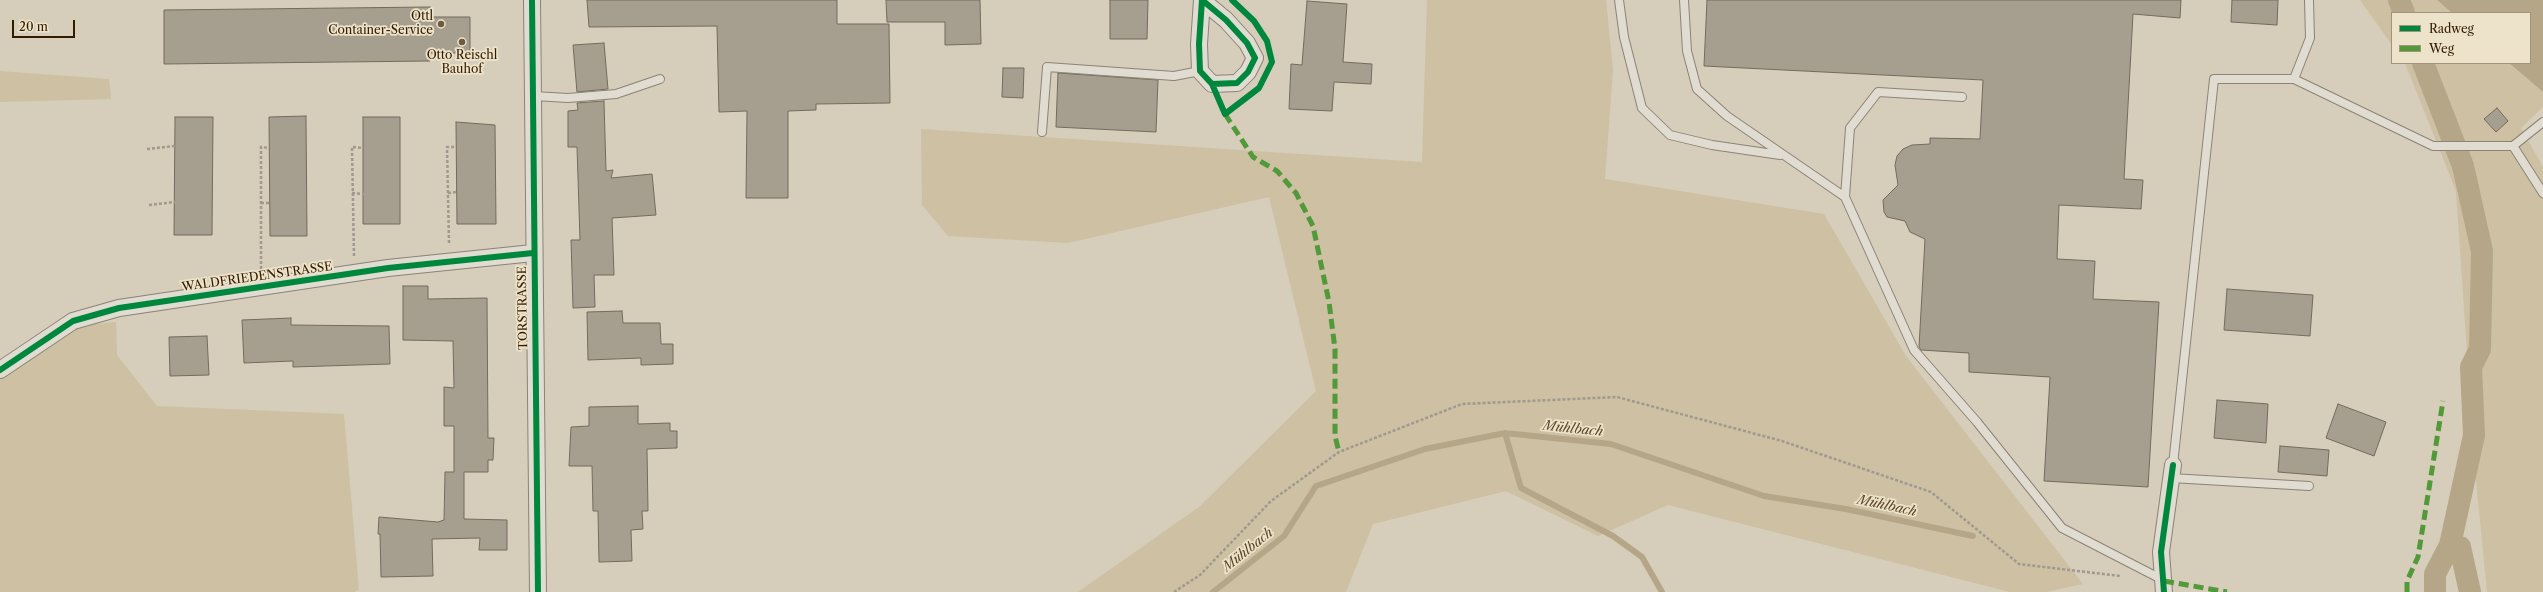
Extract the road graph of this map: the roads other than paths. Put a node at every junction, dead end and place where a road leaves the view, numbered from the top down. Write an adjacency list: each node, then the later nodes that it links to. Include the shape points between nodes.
1 (532, 0): 9 (street, TORSTRASSE)
2 (1202, 0): 6 (street, via 1198,44); 6 (street, via 1226,20 1247,43 1255,58 1248,72 1236,83 1212,84)
3 (1619, 0): 14 (lane, via 1624,37 1642,108 1670,135 1712,145)
4 (1684, 0): 14 (lane, via 1687,51 1698,89 1727,116)
5 (2309, 0): 8 (lane, via 2310,38)
6 (1200, 71): 12 (lane, via 1174,76 1047,67)
7 (660, 79): 9 (lane, via 616,94 568,98)
8 (2294, 79): 13 (lane, via 2434,146); 19 (lane, via 2214,79)
9 (534, 96): 17 (street, TORSTRASSE)
10 (1962, 97): 16 (lane, via 1878,92 1850,128)
11 (2543, 122): 13 (lane)
12 (1042, 132)
13 (2513, 146): 15 (lane)
14 (1783, 156): 16 (lane)
15 (2543, 193)
16 (1845, 197): 21 (lane, via 1914,350 1977,422 2062,528)
17 (533, 253): 18 (street, WALDFRIEDENSTRASSE, via 355,274 119,308 73,321); 22 (street, TORSTRASSE)
18 (0, 370)
19 (2172, 471): 20 (lane); 21 (street, via 2161,552)
20 (2309, 486)
21 (2164, 586)
22 (538, 592)

